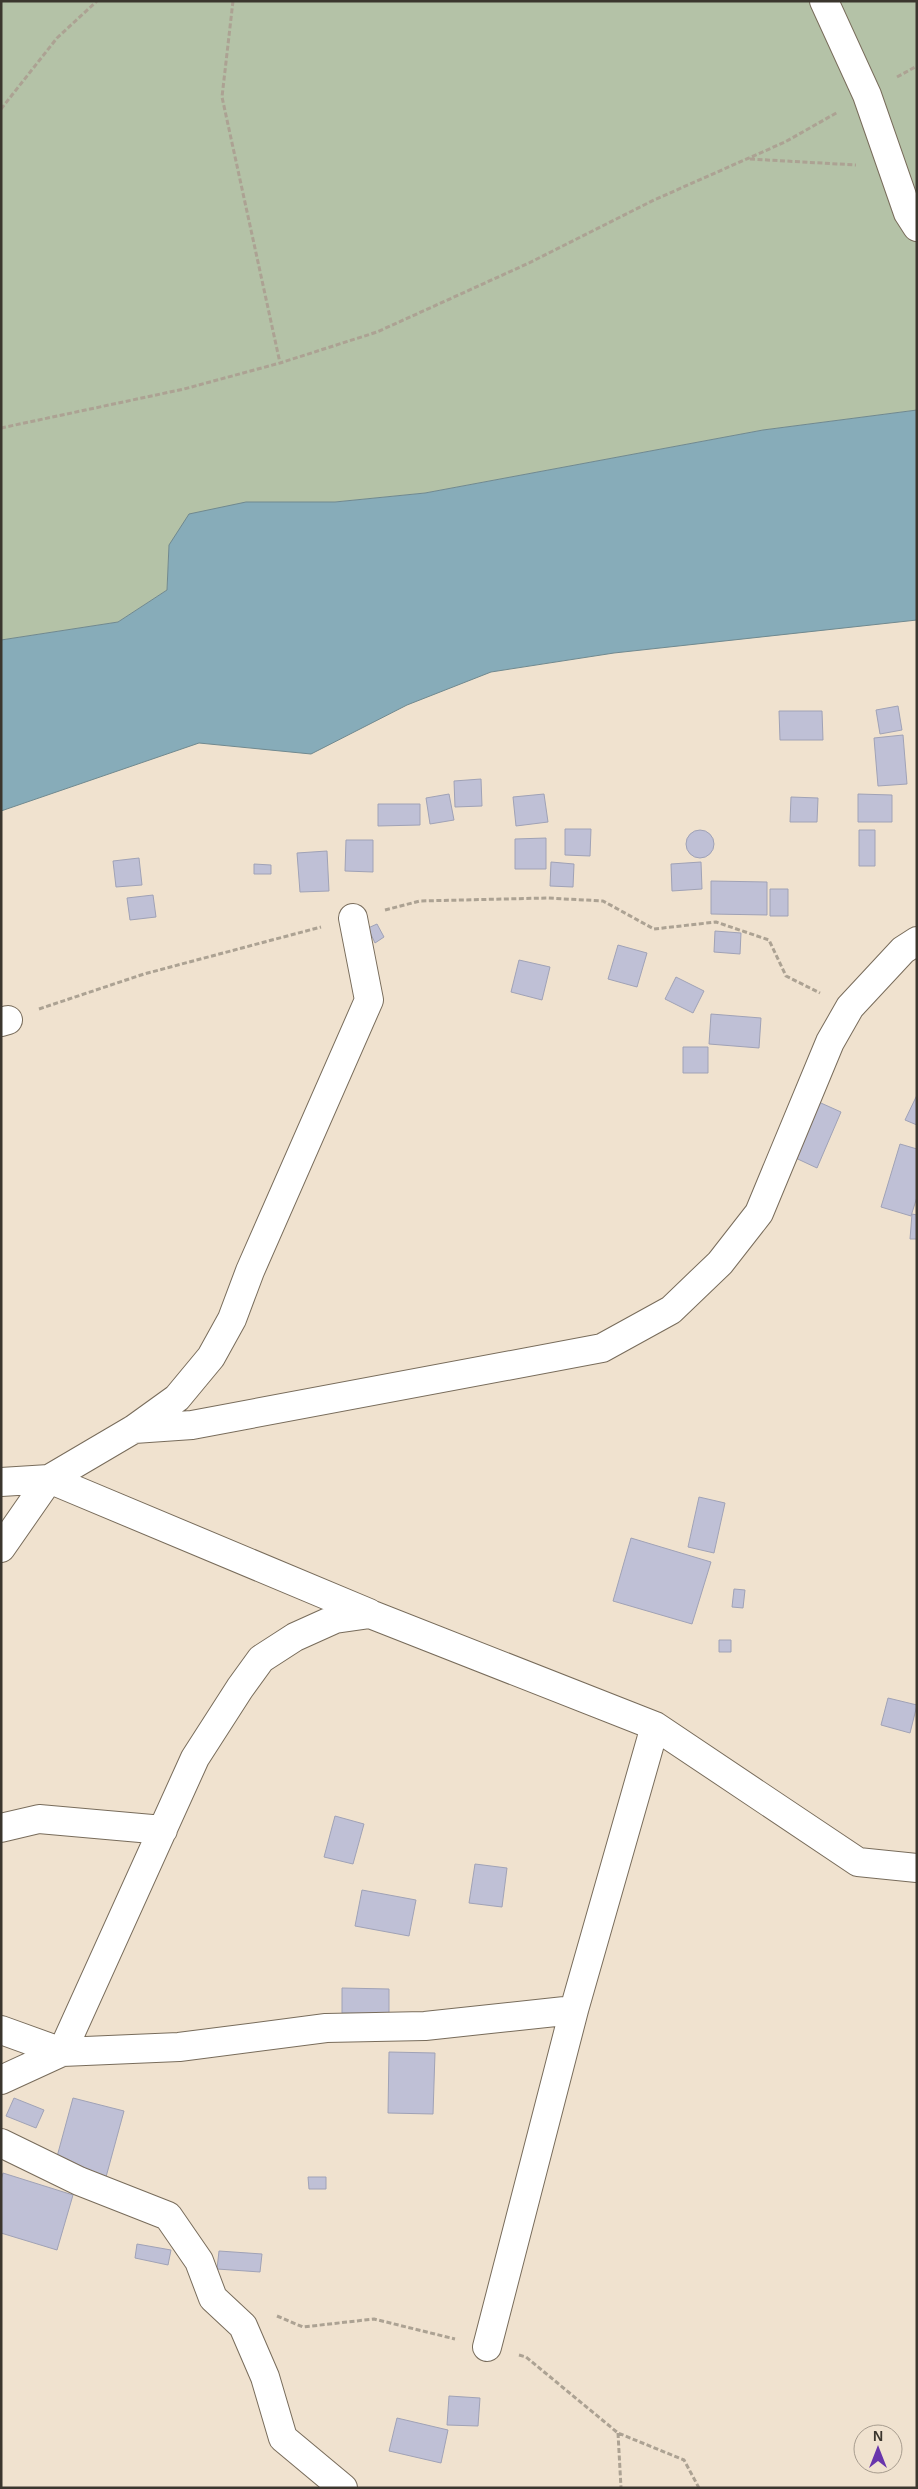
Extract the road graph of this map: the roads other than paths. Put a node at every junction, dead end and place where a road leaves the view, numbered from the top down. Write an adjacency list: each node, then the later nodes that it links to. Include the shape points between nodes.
1 (824, 1): 2 (street, via 866,95 908,213)
2 (917, 227)
3 (353, 918): 5 (street, via 370,1000 250,1271 232,1319 211,1356 177,1398)
4 (917, 940): 5 (street, via 903,950 850,1007 830,1042 759,1213 720,1263 670,1310 602,1348 192,1425)
5 (134, 1429): 6 (street)
6 (49, 1479): 7 (street); 8 (street); 9 (street)
7 (1, 1482)
8 (1, 1548)
9 (370, 1614): 10 (street); 12 (street, via 335,1619 295,1637 261,1659 195,1758)
10 (655, 1726): 13 (street, via 858,1862); 14 (street)
11 (1, 1828): 12 (street, via 39,1819)
12 (163, 1830): 16 (street)
13 (917, 1868)
14 (574, 2010): 16 (street, via 425,2026 326,2028 179,2047); 19 (street)
15 (1, 2030): 16 (street)
16 (62, 2052): 17 (street)
17 (1, 2080)
18 (1, 2143): 20 (street, via 79,2181 168,2216 199,2261 213,2298 243,2326 265,2376 283,2438)
19 (487, 2347)
20 (343, 2488)

